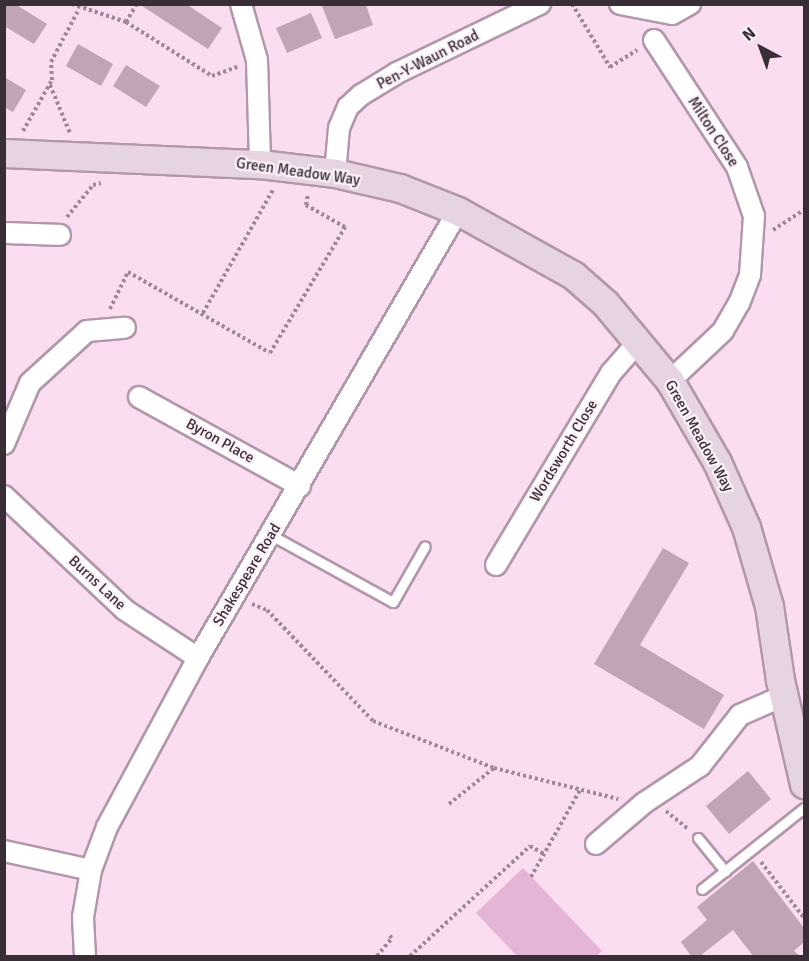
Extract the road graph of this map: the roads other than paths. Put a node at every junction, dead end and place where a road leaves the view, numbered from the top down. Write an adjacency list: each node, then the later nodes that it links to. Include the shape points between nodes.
1 (241, 4): 7 (street, via 257,60)
2 (540, 4): 8 (street, Pen-Y-Waun Road, via 361,95 348,107 339,128)
3 (620, 4): 4 (street, via 672,14)
4 (690, 4)
5 (654, 40): 14 (street, Milton Close, via 737,167 754,216 750,274 723,331)
6 (11, 154): 7 (street, Green Meadow Way)
7 (260, 164): 8 (street, Green Meadow Way)
8 (335, 173): 9 (street, Green Meadow Way, via 400,188)
9 (458, 211): 13 (street, Green Meadow Way, via 573,275 605,303); 17 (street, Shakespeare Road)
10 (4, 233): 11 (street)
11 (58, 235)
12 (125, 328): 16 (street, via 87,331 30,384)
13 (638, 342): 14 (street, Green Meadow Way); 21 (street, Wordsworth Close, via 611,373)
14 (670, 381): 23 (street, Green Meadow Way, via 717,462 746,527 769,606)
15 (139, 397): 17 (street, Byron Place)
16 (4, 444)
17 (300, 486): 19 (street, Shakespeare Road)
18 (4, 496): 22 (street, Burns Lane, via 125,609)
19 (271, 535): 20 (lane, via 393,602); 22 (street, Shakespeare Road)
20 (425, 546)
21 (496, 566)
22 (198, 658): 30 (street, Shakespeare Road, via 107,827)
23 (783, 696): 24 (street, Green Meadow Way); 28 (street, via 740,715 700,766 654,796)
24 (800, 753): 25 (street, Green Meadow Way)
25 (804, 784)
26 (804, 808): 31 (lane)
27 (698, 838): 31 (lane)
28 (596, 844)
29 (4, 850): 30 (street)
30 (92, 870): 33 (street, Shakespeare Road, via 83,917)
31 (725, 871): 32 (lane)
32 (702, 889)
33 (85, 957)

